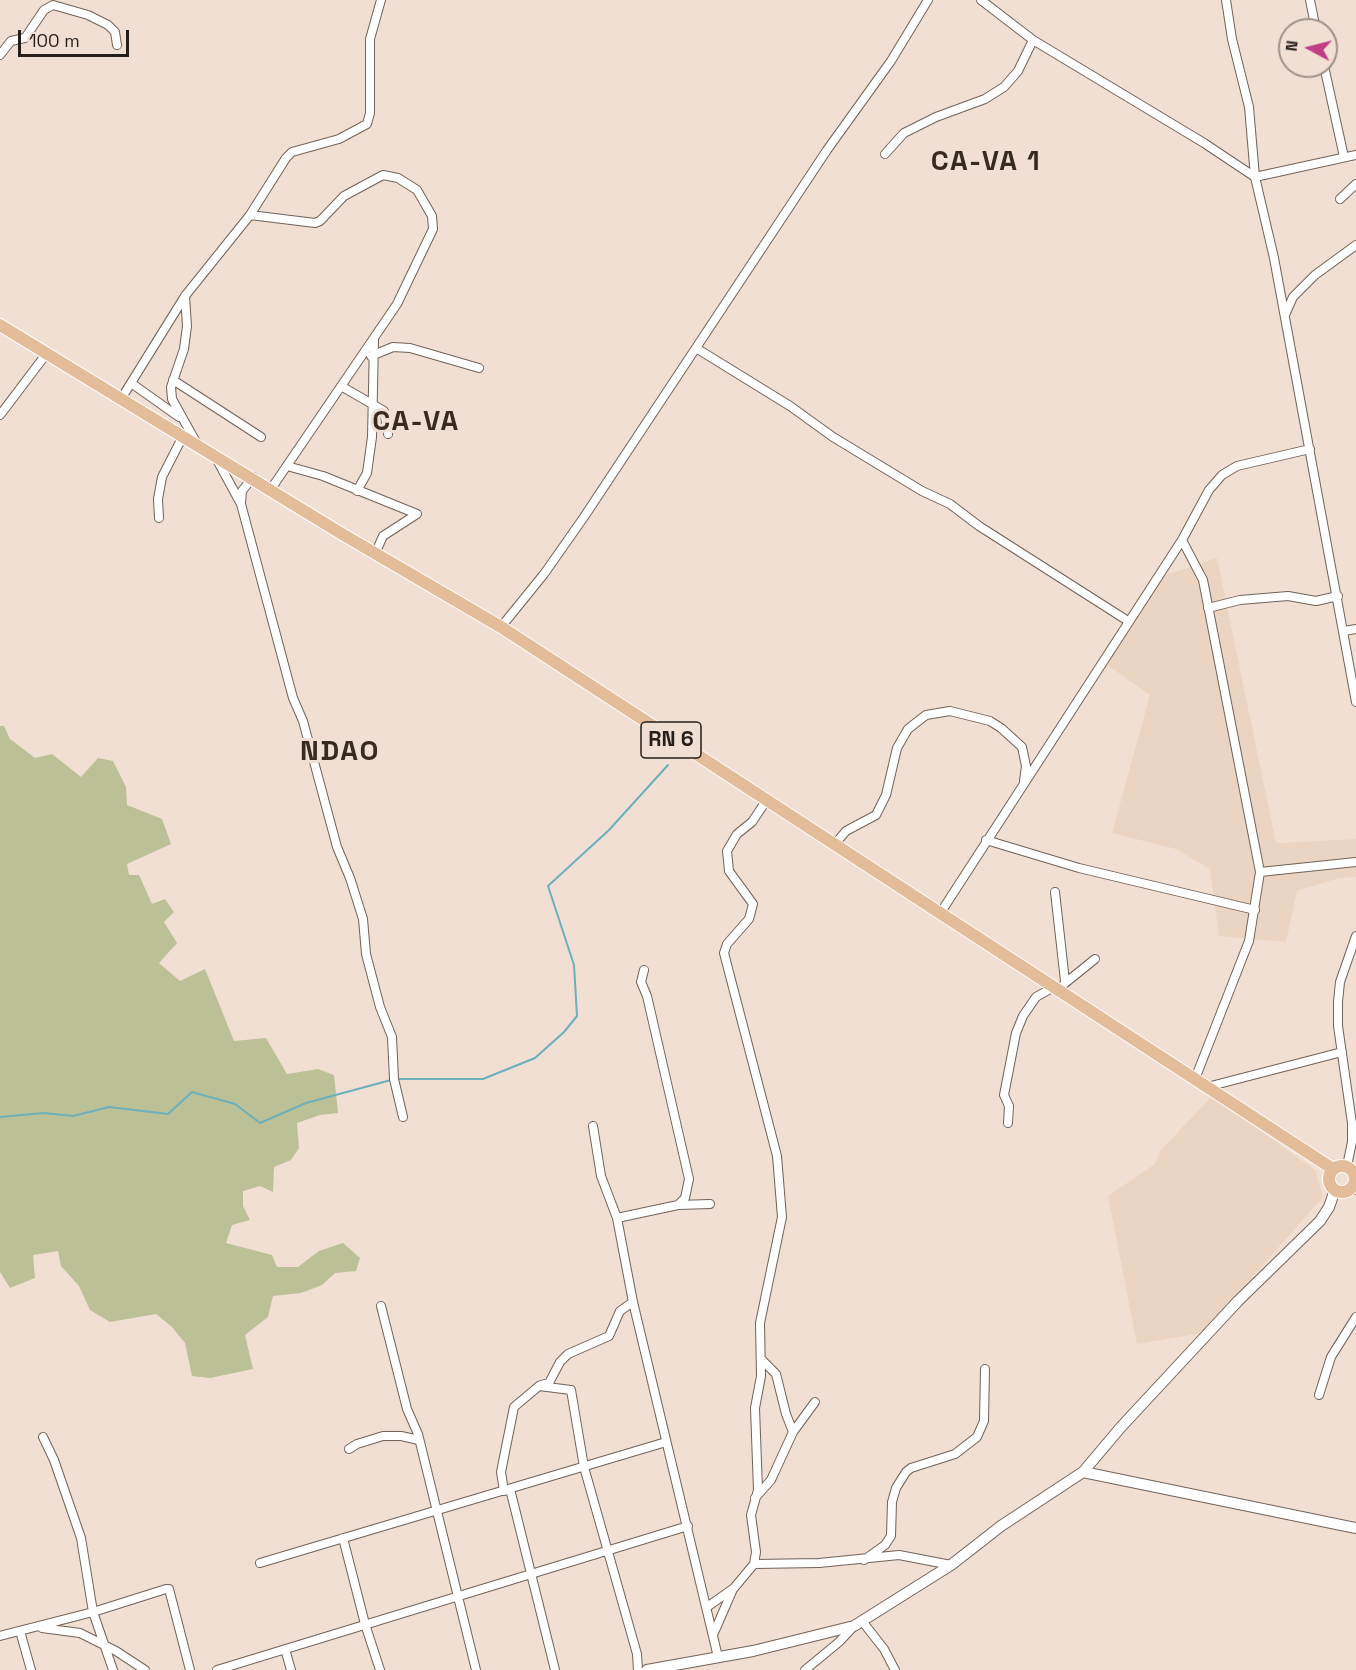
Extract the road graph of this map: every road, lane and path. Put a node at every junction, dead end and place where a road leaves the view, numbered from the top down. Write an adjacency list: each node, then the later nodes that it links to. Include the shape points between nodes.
1 (381, 0): 17 (street, via 368,50 367,124 339,139 292,152)
2 (928, 0): 23 (street, via 891,61)
3 (981, 0): 7 (street)
4 (1226, 0): 14 (street, via 1249,107)
5 (1310, 0): 6 (street)
6 (1314, 18)
7 (1033, 40): 11 (street, via 1018,71 1004,87 904,133); 14 (street)
8 (117, 45): 9 (street, via 115,32 108,25 53,6 44,9 26,38 11,41)
9 (0, 55)
10 (1327, 78): 13 (street)
11 (885, 154)
12 (1356, 155): 13 (street)
13 (1344, 157): 14 (street)
14 (1255, 177): 20 (street)
15 (1356, 184): 16 (street)
16 (1340, 199)
17 (250, 215): 19 (street); 22 (street, via 315,223 344,196 383,175 398,178 417,190 432,216 433,229 397,304)
18 (1356, 245): 20 (street, via 1293,297)
19 (185, 296): 28 (street, via 184,349); 29 (street)
20 (1284, 315): 39 (street)
21 (0, 325): 24 (main road, RN 6)
22 (375, 336): 25 (street); 26 (street)
23 (696, 348): 51 (street, via 833,437 950,504); 52 (street, via 551,564)
24 (47, 353): 31 (main road, RN 6); 33 (street)
25 (373, 355): 26 (street); 27 (street, via 393,347 410,348); 32 (street)
26 (356, 363): 30 (street)
27 (480, 368)
28 (172, 380): 34 (street, via 172,399); 37 (street)
29 (131, 383): 31 (street); 34 (street)
30 (341, 386): 32 (street); 41 (street)
31 (122, 399): 36 (main road, RN 6)
32 (373, 404): 35 (street, via 384,411); 44 (street, via 368,467)
33 (0, 415)
34 (182, 419): 38 (street)
35 (388, 434)
36 (183, 436): 38 (main road, RN 6); 46 (street, via 162,477)
37 (261, 437)
38 (198, 444): 40 (main road, RN 6)
39 (1310, 449): 47 (street, via 1237,466 1222,475 1209,490); 49 (street)
40 (214, 454): 42 (main road, RN 6); 45 (street)
41 (287, 466): 43 (street); 44 (street)
42 (253, 477): 43 (main road, RN 6); 45 (street, via 242,491)
43 (271, 489): 48 (main road, RN 6)
44 (357, 491): 48 (street, via 417,514 383,537)
45 (241, 504): 73 (street, via 292,698 303,721 337,846 363,919 366,954 392,1037 394,1079)
46 (159, 518)
47 (1182, 540): 50 (street, via 1203,580); 51 (street)
48 (375, 554): 52 (main road, RN 6)
49 (1338, 597): 50 (street, via 1316,601 1288,596 1240,600); 54 (street)
50 (1208, 608): 61 (street)
51 (1128, 621): 56 (street)
52 (501, 627): 57 (main road, RN 6)
53 (1356, 629): 54 (street)
54 (1344, 631): 55 (street)
55 (1356, 702)
56 (1024, 784): 58 (street); 59 (street, via 1022,747 1014,737 990,721 938,711 908,729 897,748 886,795 876,815 846,831)
57 (766, 801): 59 (main road, RN 6); 85 (street, via 727,851 729,871 753,904 749,919 724,953 777,1156 782,1202 780,1231 761,1314)
58 (986, 840): 63 (street, via 1079,868); 64 (street)
59 (835, 843): 64 (main road, RN 6)
60 (1356, 862): 61 (street)
61 (1260, 872): 63 (street)
62 (1055, 892): 68 (street)
63 (1255, 910): 71 (street, via 1238,972)
64 (941, 912): 69 (main road, RN 6)
65 (1356, 936): 70 (street, via 1340,982 1338,1026)
66 (1095, 959): 68 (street)
67 (644, 970): 80 (street, via 641,982 689,1179 685,1198)
68 (1065, 981): 69 (street)
69 (1056, 990): 71 (main road, RN 6); 74 (street, via 1036,998 1016,1033 1005,1095)
70 (1342, 1053): 72 (street); 77 (street, via 1352,1123)
71 (1195, 1079): 72 (main road, RN 6)
72 (1207, 1087): 76 (main road, RN 6)
73 (403, 1117)
74 (1008, 1123)
75 (593, 1126): 81 (street, via 601,1176)
76 (1333, 1169): 77 (main road); 78 (main road, via 1329,1180)
77 (1353, 1178): 78 (main road, via 1343,1192)
78 (1335, 1190): 96 (street, via 1320,1221 1239,1301)
79 (710, 1204): 80 (street)
80 (678, 1205): 81 (street)
81 (617, 1218): 82 (street)
82 (633, 1302): 87 (street, via 620,1311 609,1336 568,1354 549,1383); 93 (street)
83 (381, 1306): 92 (street, via 407,1409)
84 (1356, 1317): 88 (street, via 1331,1357)
85 (762, 1360): 90 (street, via 776,1374); 98 (street, via 755,1408)
86 (985, 1370): 104 (street, via 984,1421 977,1437 955,1454 906,1472 892,1502 891,1536)
87 (539, 1386): 95 (street, via 571,1390); 97 (street, via 514,1407 511,1415 501,1472)
88 (1319, 1395)
89 (815, 1402): 90 (street)
90 (793, 1432): 98 (street, via 771,1480)
91 (43, 1437): 112 (street, via 81,1538)
92 (419, 1440): 94 (street, via 383,1436); 99 (street)
93 (666, 1442): 95 (street); 100 (street)
94 (349, 1449)
95 (584, 1467): 97 (street); 103 (street)
96 (1083, 1472): 101 (street); 107 (street, via 1001,1526)
97 (507, 1490): 99 (street); 108 (street)
98 (755, 1499): 106 (street, via 751,1515 756,1540)
99 (435, 1510): 102 (street); 110 (street)
100 (688, 1526): 103 (street); 111 (street)
101 (1356, 1528)
102 (343, 1538): 105 (street); 113 (street)
103 (608, 1551): 108 (street); 131 (street)
104 (864, 1560): 106 (street); 107 (street, via 899,1555)
105 (260, 1563)
106 (754, 1564): 109 (street)
107 (951, 1565): 114 (street)
108 (532, 1574): 110 (street); 130 (street)
109 (734, 1588): 111 (street); 118 (street)
110 (458, 1597): 113 (street); 129 (street)
111 (707, 1607): 118 (street)
112 (93, 1612): 115 (street); 119 (street); 125 (street, via 168,1590)
113 (364, 1624): 120 (street); 128 (street)
114 (858, 1624): 121 (street); 133 (street); 134 (street, via 884,1649)
115 (33, 1628): 116 (street); 119 (street, via 80,1633)
116 (20, 1631): 117 (street); 122 (street)
117 (0, 1636)
118 (713, 1636): 121 (street)
119 (104, 1644): 123 (street); 124 (street)
120 (285, 1649): 126 (street); 127 (street)
121 (718, 1657): 132 (street)
122 (31, 1670)
123 (113, 1670)
124 (145, 1670)
125 (190, 1670)
126 (217, 1670)
127 (291, 1670)
128 (380, 1670)
129 (476, 1670)
130 (555, 1670)
131 (638, 1670)
132 (647, 1670)
133 (806, 1670)
134 (895, 1670)

